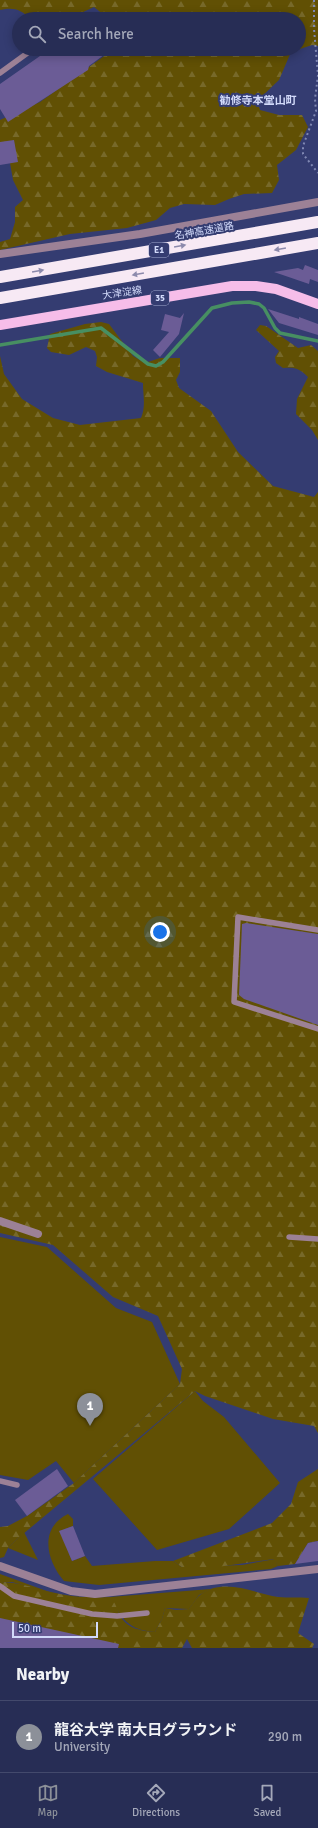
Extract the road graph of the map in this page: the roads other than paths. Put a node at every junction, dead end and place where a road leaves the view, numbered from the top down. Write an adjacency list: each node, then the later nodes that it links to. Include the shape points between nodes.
1 (23, 56): 2 (lane)
2 (0, 73)
3 (318, 202): 6 (street, via 140,234)
4 (318, 222): 7 (highway, 名神高速道路 / E1, one-way to 4)
5 (318, 242): 8 (highway, E1, one-way to 8)
6 (0, 254)
7 (0, 277)
8 (0, 298)
9 (318, 304): 10 (main road, 大津淀線 / 35, via 276,289 232,286)
10 (0, 325)
11 (318, 930): 12 (lane, via 238,917 234,1002)
12 (318, 1029)
13 (0, 1220): 14 (street)
14 (38, 1234)
15 (289, 1237): 16 (lane)
16 (318, 1240)
17 (0, 1481): 18 (lane)
18 (17, 1484)
19 (0, 1566): 20 (street, via 71,1591 95,1594)
20 (318, 1569)
21 (0, 1586): 22 (lane, via 14,1596 92,1614 116,1616)
22 (147, 1613)

